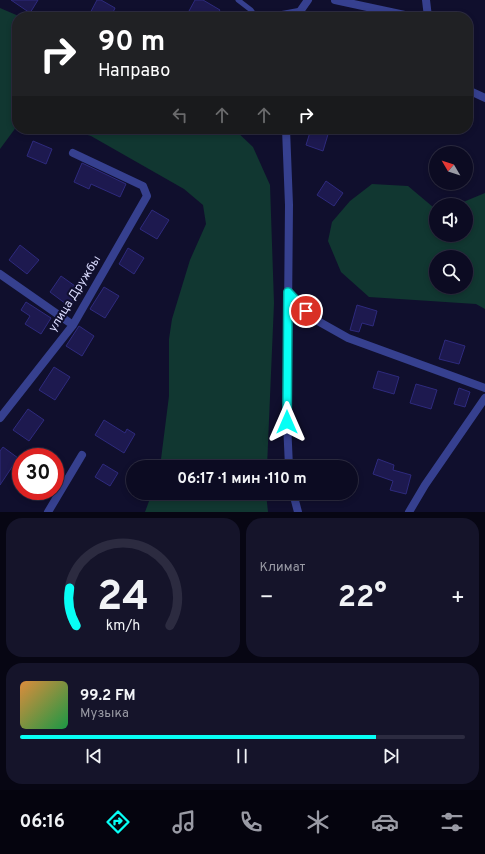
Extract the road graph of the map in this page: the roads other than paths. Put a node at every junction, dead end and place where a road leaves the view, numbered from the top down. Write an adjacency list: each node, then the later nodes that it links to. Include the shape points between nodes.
1 (238, 0): 5 (lane)
2 (308, 0): 6 (street)
3 (335, 0): 7 (street)
4 (426, 0): 8 (street)
5 (252, 12)
6 (302, 12)
7 (391, 12)
8 (427, 12)
9 (473, 92): 10 (street)
10 (485, 98)
11 (286, 134): 14 (street)
12 (73, 154): 15 (street, улица Дружбы, via 142,186 147,196)
13 (0, 274): 15 (street)
14 (288, 292): 16 (street, via 316,320 348,338); 20 (street)
15 (72, 325): 18 (street, улица Дружбы)
16 (485, 388)
17 (485, 398): 24 (street)
18 (0, 418)
19 (82, 455): 22 (street)
20 (289, 460)
21 (295, 500): 23 (street)
22 (48, 512)
23 (298, 512)
24 (409, 512)

